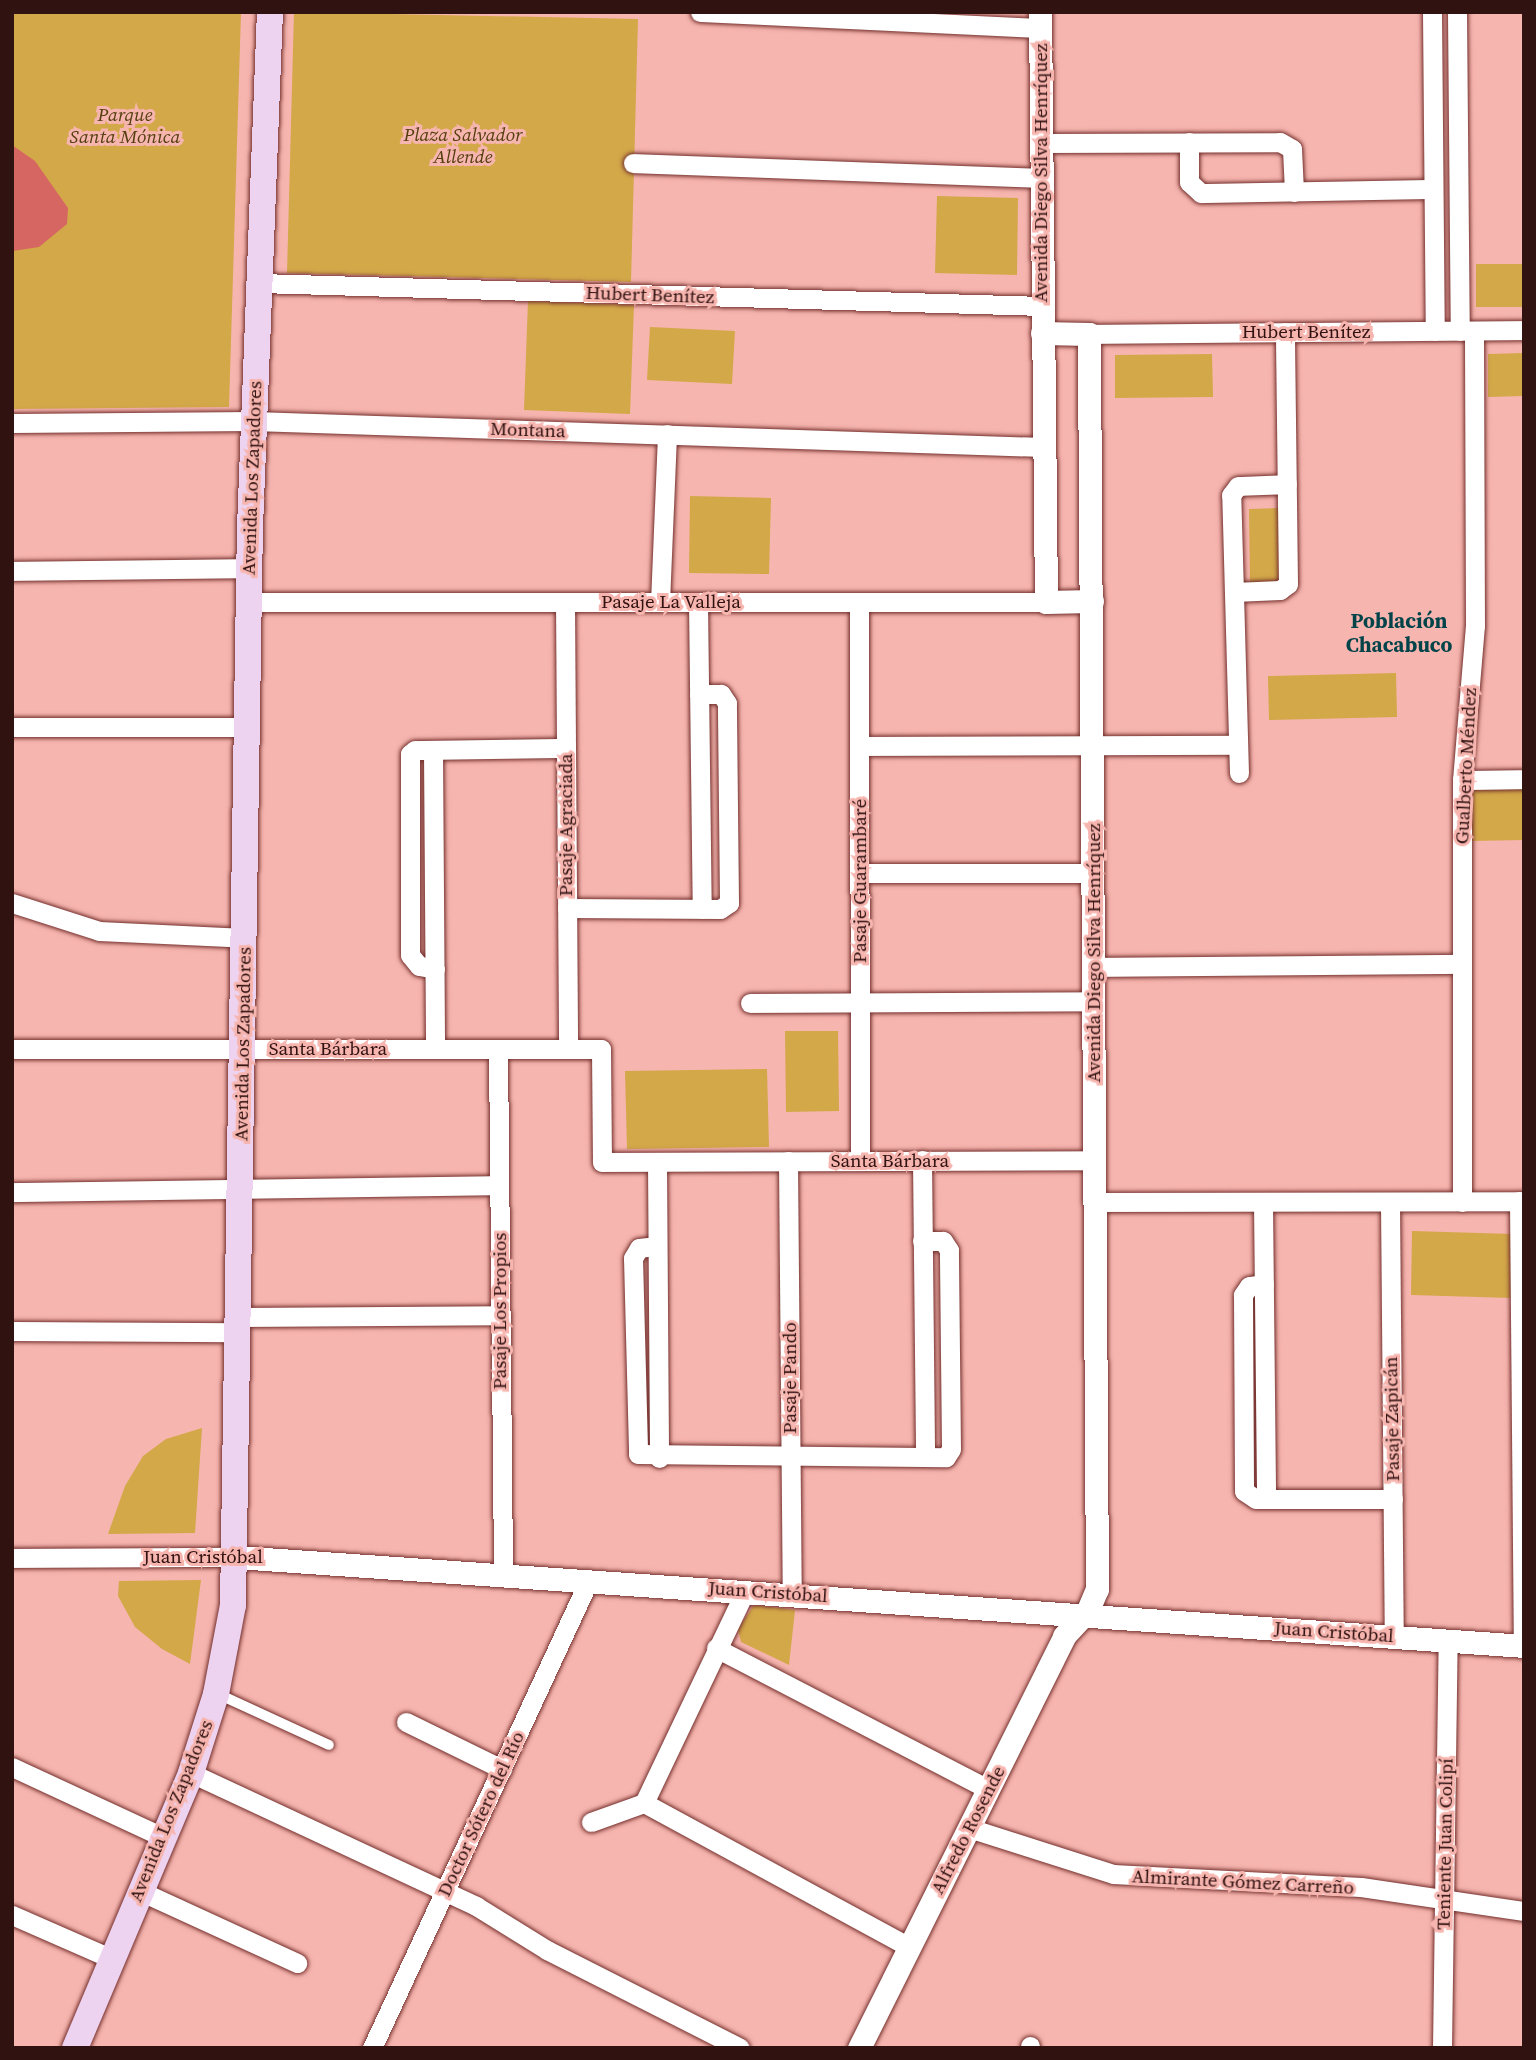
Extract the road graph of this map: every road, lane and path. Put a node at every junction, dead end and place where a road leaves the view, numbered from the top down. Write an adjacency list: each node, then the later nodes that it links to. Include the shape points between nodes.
1 (270, 12): 12 (main road, Avenida Los Zapadores)
2 (700, 12): 5 (street)
3 (1432, 12): 10 (street)
4 (1457, 12): 16 (street, Gualberto Méndez)
5 (1040, 20): 7 (street, Avenida Diego Silva Henríquez)
6 (1189, 142): 7 (street); 11 (street, via 1284,143 1293,155); 11 (street, via 1189,182 1196,192)
7 (1041, 143): 9 (street, Avenida Diego Silva Henríquez)
8 (634, 163): 9 (street)
9 (1041, 178): 13 (street, Avenida Diego Silva Henríquez)
10 (1433, 189): 11 (street); 15 (street)
11 (1294, 192)
12 (259, 283): 13 (street, Hubert Benítez); 20 (main road, Avenida Los Zapadores)
13 (1041, 306): 18 (street, Avenida Diego Silva Henríquez)
14 (1524, 330): 16 (street, Hubert Benítez)
15 (1435, 331): 16 (street, Hubert Benítez); 17 (street, Hubert Benítez)
16 (1467, 331): 44 (street, Gualberto Méndez, via 1475,626)
17 (1284, 332): 19 (street, Hubert Benítez); 24 (street)
18 (1042, 333): 19 (street); 23 (street, Avenida Diego Silva Henríquez)
19 (1089, 334): 29 (street, Avenida Diego Silva Henríquez)
20 (253, 421): 21 (street, Montana); 22 (street, Montana); 25 (main road, Avenida Los Zapadores)
21 (12, 423)
22 (667, 434): 23 (street, Montana); 32 (street)
23 (1043, 447): 28 (street, Avenida Diego Silva Henríquez)
24 (1287, 484): 27 (street, via 1288,584 1280,590); 27 (street, via 1234,488)
25 (250, 568): 26 (street); 30 (main road, Avenida Los Zapadores)
26 (12, 571)
27 (1234, 592): 39 (street)
28 (1046, 601): 29 (street, Pasaje La Valleja); 34 (street, Pasaje La Valleja)
29 (1092, 601): 38 (street, Avenida Diego Silva Henríquez)
30 (249, 602): 31 (street, Pasaje La Valleja); 37 (main road, Avenida Los Zapadores)
31 (565, 602): 32 (street, Pasaje La Valleja); 41 (street, Pasaje Agraciada)
32 (660, 602): 33 (street, Pasaje La Valleja)
33 (698, 602): 34 (street, Pasaje La Valleja); 35 (street)
34 (859, 602): 40 (street, Pasaje Guarambaré)
35 (699, 694): 49 (street); 49 (street, via 721,694 727,703 729,900 724,909)
36 (12, 727): 37 (street)
37 (247, 727): 50 (main road, Avenida Los Zapadores)
38 (1093, 745): 39 (street); 40 (street); 46 (street, Avenida Diego Silva Henríquez)
39 (1238, 745): 42 (street)
40 (859, 746): 45 (street, Pasaje Guarambaré)
41 (566, 748): 48 (street, Pasaje Agraciada); 58 (street, via 410,754 410,950 415,963 435,969)
42 (1239, 773)
43 (1524, 779): 44 (street)
44 (1462, 780): 51 (street, Gualberto Méndez)
45 (859, 873): 46 (street); 55 (street, Pasaje Guarambaré)
46 (1094, 873): 52 (street, Avenida Diego Silva Henríquez)
47 (12, 903): 50 (street, via 99,931)
48 (567, 908): 49 (street); 60 (street, Pasaje Agraciada)
49 (702, 909)
50 (244, 938): 57 (main road, Avenida Los Zapadores)
51 (1462, 964): 52 (street); 73 (street, Gualberto Méndez)
52 (1094, 967): 53 (street, Avenida Diego Silva Henríquez)
53 (1094, 1001): 55 (street); 62 (street, Avenida Diego Silva Henríquez)
54 (750, 1003): 55 (street)
55 (860, 1003): 64 (street, Pasaje Guarambaré)
56 (12, 1049): 57 (street, Santa Bárbara)
57 (243, 1049): 58 (street, Santa Bárbara); 68 (main road, Avenida Los Zapadores)
58 (435, 1049): 59 (street, Santa Bárbara)
59 (498, 1049): 60 (street, Santa Bárbara); 66 (street, Pasaje Los Propios)
60 (568, 1049): 65 (street, Santa Bárbara, via 601,1049 602,1162)
61 (922, 1160): 62 (street, Santa Bárbara); 64 (street, Santa Bárbara); 74 (street)
62 (1095, 1160): 70 (street, Avenida Diego Silva Henríquez)
63 (788, 1161): 64 (street, Santa Bárbara); 65 (street, Santa Bárbara); 79 (street, Pasaje Pando)
64 (860, 1161)
65 (657, 1162): 75 (street)
66 (499, 1185): 68 (street); 76 (street, Pasaje Los Propios)
67 (12, 1192): 68 (street)
68 (241, 1192): 77 (main road, Avenida Los Zapadores)
69 (1521, 1201): 73 (street); 83 (street)
70 (1095, 1202): 71 (street); 90 (street, Avenida Diego Silva Henríquez, via 1097,1589)
71 (1264, 1202): 72 (street); 82 (street, via 1264,1284 1249,1286 1243,1295 1243,1486 1247,1496)
72 (1390, 1202): 73 (street); 82 (street, Pasaje Zapicán)
73 (1462, 1202)
74 (922, 1241): 80 (street); 80 (street, via 943,1241 949,1250 949,1455)
75 (657, 1245): 81 (street); 81 (street, via 639,1248 633,1258 638,1454)
76 (500, 1315): 77 (street); 86 (street, Pasaje Los Propios)
77 (239, 1324): 78 (street); 84 (main road, Avenida Los Zapadores)
78 (12, 1331)
79 (791, 1457): 80 (street); 81 (street); 89 (street, Pasaje Pando)
80 (925, 1457)
81 (659, 1458)
82 (1393, 1499): 91 (street, Pasaje Zapicán)
83 (1523, 1499): 93 (street)
84 (236, 1557): 85 (street, Juan Cristóbal); 86 (street, Juan Cristóbal); 95 (main road, Avenida Los Zapadores, via 233,1605)
85 (12, 1558)
86 (503, 1573): 87 (street, Juan Cristóbal)
87 (589, 1580): 88 (street, Juan Cristóbal); 99 (street, Doctor Sótero del Río)
88 (744, 1591): 89 (street, Juan Cristóbal); 94 (street)
89 (792, 1594): 90 (street, Juan Cristóbal)
90 (1082, 1615): 91 (street, Juan Cristóbal); 101 (street, Alfredo Rosende, via 1064,1636)
91 (1394, 1636): 92 (street, Juan Cristóbal)
92 (1448, 1640): 93 (street, Juan Cristóbal); 108 (street, Teniente Juan Colipí)
93 (1524, 1646)
94 (716, 1648): 101 (street); 102 (street)
95 (216, 1694): 97 (lane); 100 (main road, Avenida Los Zapadores)
96 (406, 1722): 99 (street)
97 (329, 1745)
98 (12, 1767): 105 (street)
99 (502, 1769): 107 (street, Doctor Sótero del Río)
100 (191, 1773): 105 (main road, Avenida Los Zapadores); 107 (street)
101 (988, 1789): 104 (street, Alfredo Rosende)
102 (644, 1803): 103 (street); 111 (street)
103 (591, 1822)
104 (969, 1828): 108 (street, Almirante Gómez Carreño, via 1113,1874 1361,1887); 111 (street, Alfredo Rosende)
105 (163, 1837): 106 (main road, Avenida Los Zapadores)
106 (141, 1891): 112 (main road, Avenida Los Zapadores); 113 (street)
107 (445, 1892): 115 (street, Doctor Sótero del Río); 116 (street, via 547,1950)
108 (1444, 1899): 109 (street, Almirante Gómez Carreño); 118 (street, Teniente Juan Colipí)
109 (1524, 1911)
110 (12, 1915): 112 (street)
111 (909, 1947): 117 (street, Alfredo Rosende)
112 (112, 1959): 114 (main road, Avenida Los Zapadores)
113 (297, 1963)
114 (75, 2048)
115 (372, 2048)
116 (740, 2048)
117 (859, 2048)
118 (1441, 2048)

